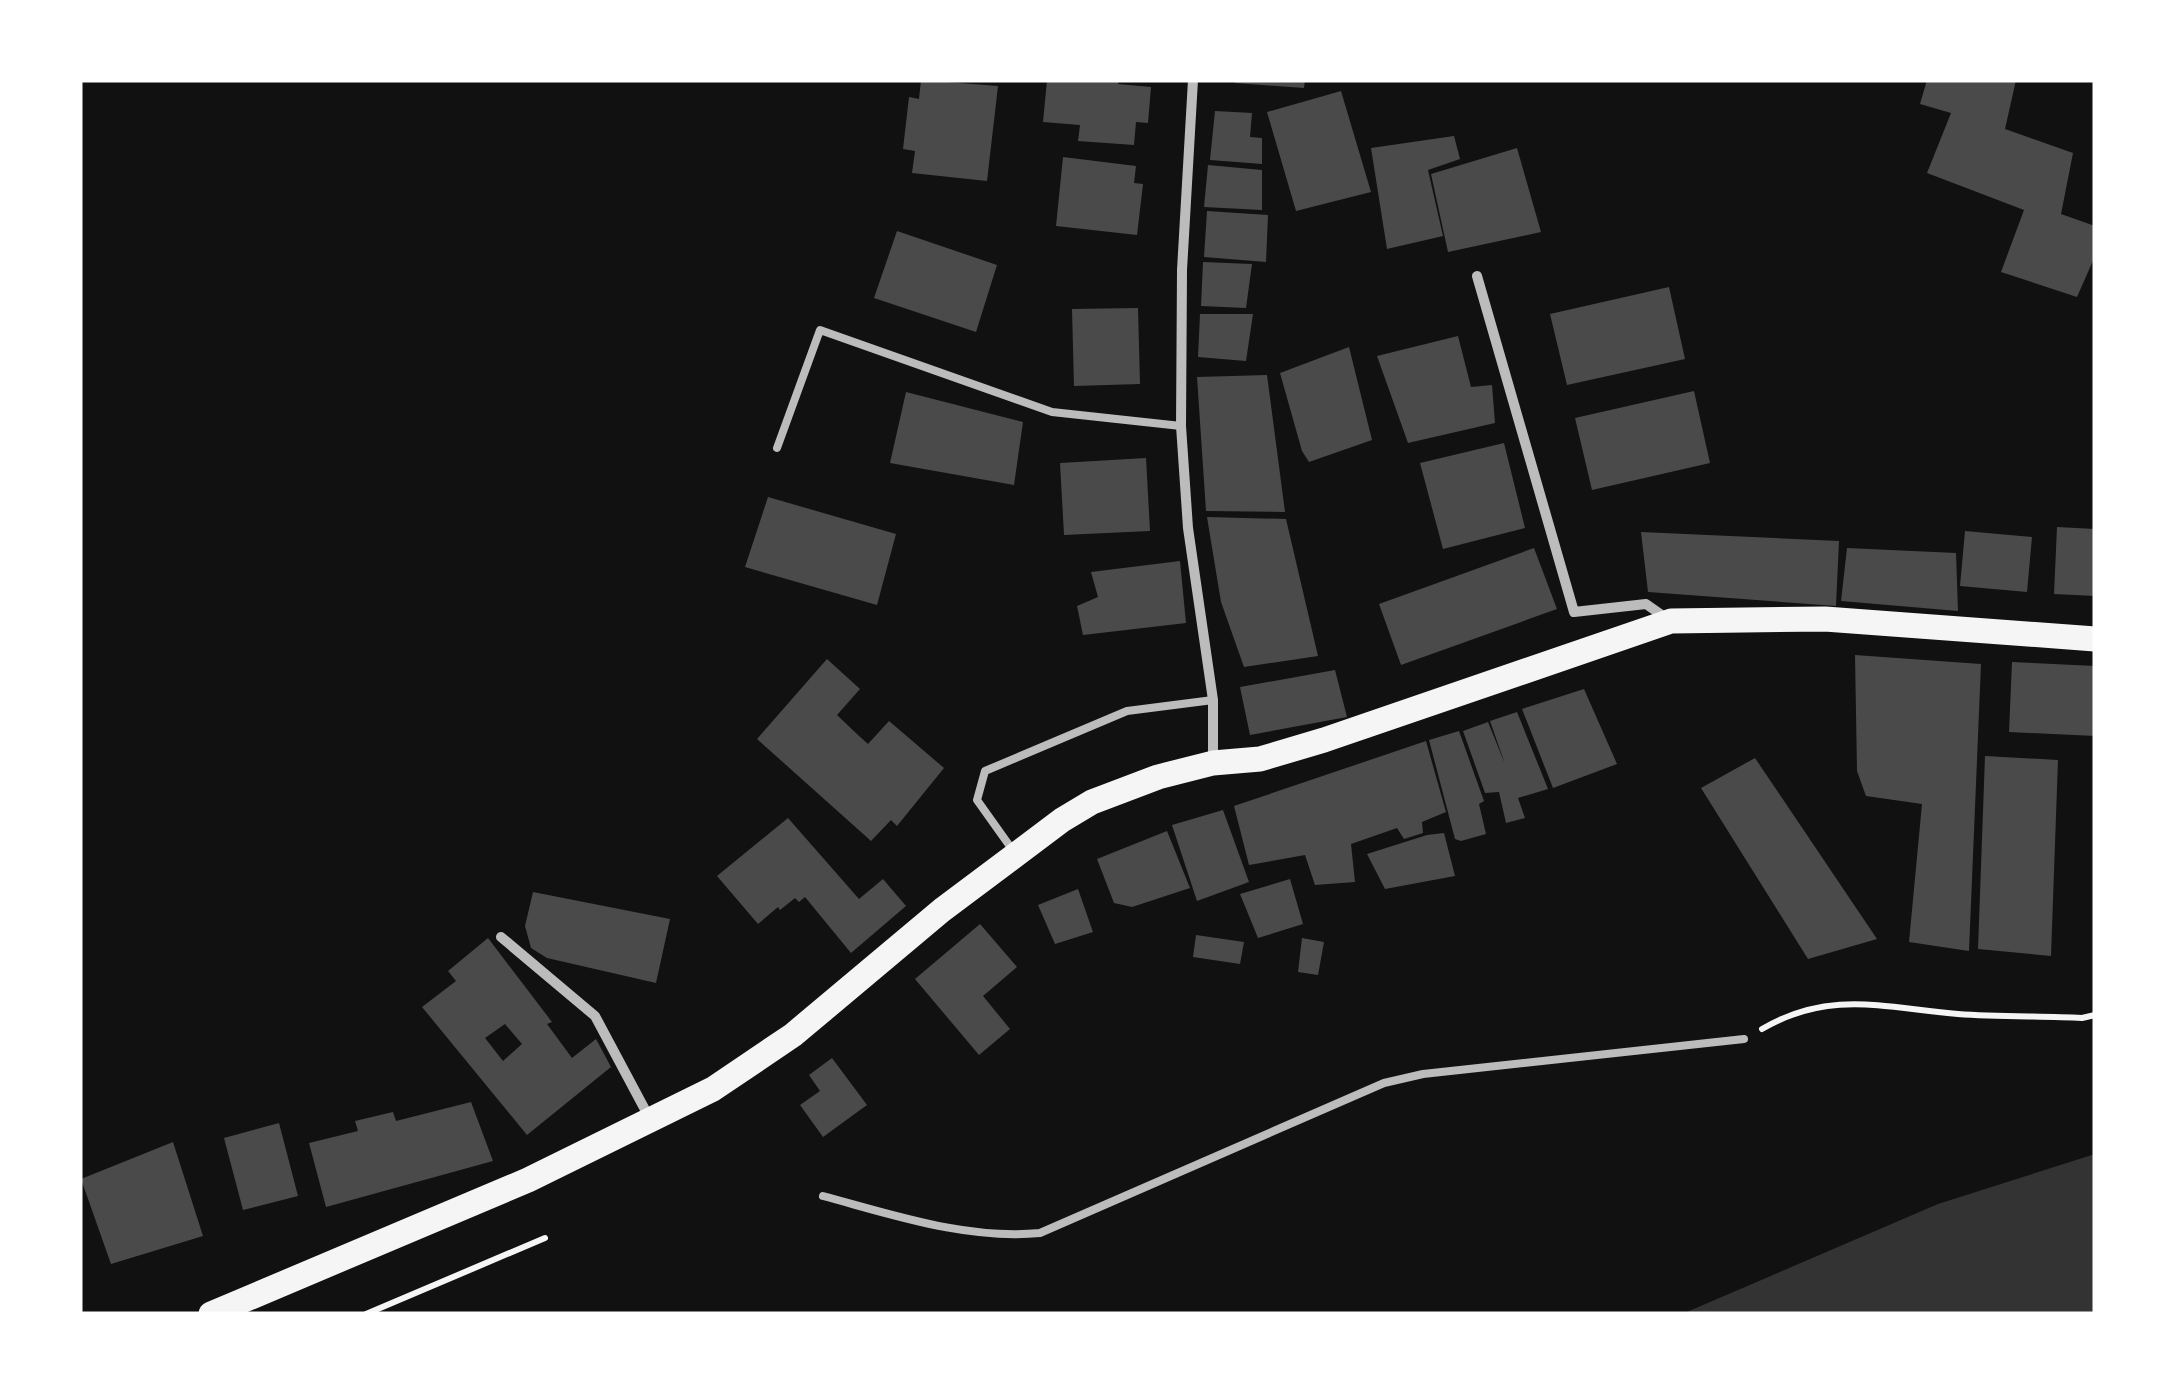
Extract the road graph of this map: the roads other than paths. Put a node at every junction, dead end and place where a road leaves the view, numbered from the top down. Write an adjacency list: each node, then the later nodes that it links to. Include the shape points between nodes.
1 (1193, 80): 3 (street)
2 (1478, 276): 5 (street, via 1574,612 1646,604)
3 (1180, 426): 4 (lane, via 1052,412 820,330); 7 (street)
4 (778, 448)
5 (1672, 621): 6 (main road, via 1825,619); 8 (main road, via 1324,740 1260,759)
6 (2095, 639)
7 (1213, 700): 8 (street); 9 (lane, via 1126,712 985,771 977,800)
8 (1213, 763): 9 (main road, via 1092,802)
9 (1015, 854): 12 (main road, via 766,1056)
10 (501, 937): 12 (street, via 595,1016)
11 (1744, 1040): 13 (lane, via 1384,1084 1040,1233 1005,1236 954,1228)
12 (650, 1120): 14 (main road, via 528,1180)
13 (823, 1196)
14 (210, 1314)

